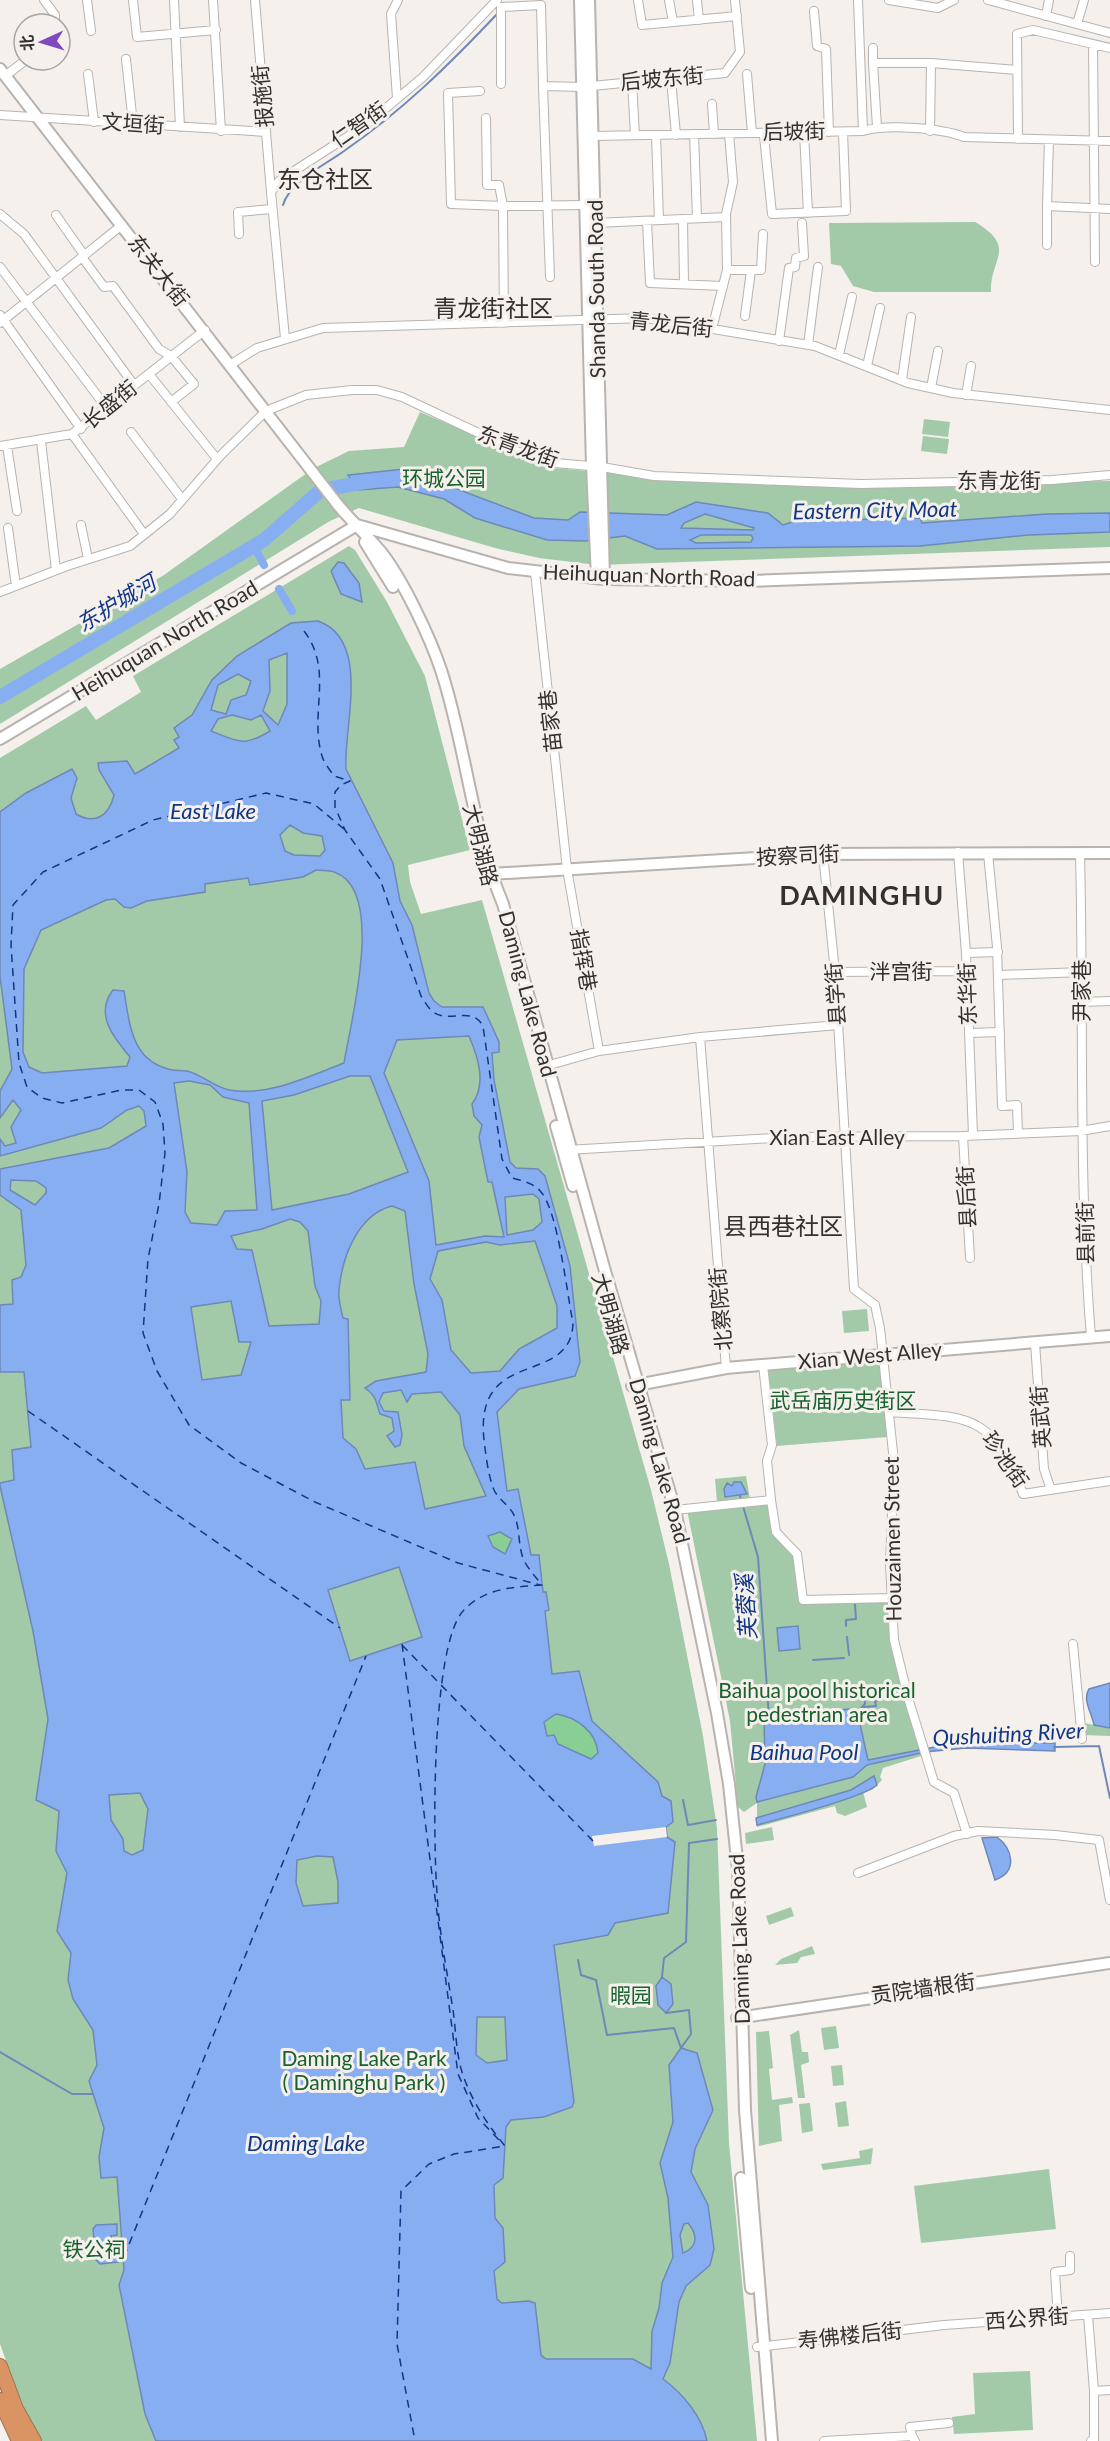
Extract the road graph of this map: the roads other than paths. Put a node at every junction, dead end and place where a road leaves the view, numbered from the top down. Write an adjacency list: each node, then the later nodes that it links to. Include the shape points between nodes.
1 (87, 0): 28 (street)
2 (133, 0): 29 (street, via 137,37)
3 (174, 0): 29 (street)
4 (213, 0): 27 (street)
5 (255, 0): 59 (street, 报施街)
6 (399, 0): 47 (street, via 391,14)
7 (497, 0): 47 (street, 仁智街, via 475,26)
8 (580, 0): 45 (main road, Shanda South Road)
9 (590, 0): 45 (main road, Shanda South Road)
10 (638, 0): 25 (street, via 642,25)
11 (669, 0): 25 (street)
12 (698, 0): 24 (street)
13 (735, 0): 22 (street, 后坡东街)
14 (858, 0): 57 (street)
15 (889, 0): 16 (street, via 938,8)
16 (954, 0)
17 (988, 0): 20 (street)
18 (1049, 0): 23 (street)
19 (1084, 0): 26 (street)
20 (1017, 4): 23 (street)
21 (814, 11): 61 (street, via 817,46 826,49)
22 (737, 16): 24 (street); 41 (street, 后坡东街, via 740,52 725,73)
23 (1046, 16): 26 (street)
24 (699, 20): 25 (street)
25 (673, 22)
26 (1077, 24): 30 (street)
27 (216, 30): 29 (street); 56 (street)
28 (91, 31)
29 (177, 32): 54 (street)
30 (1110, 33)
31 (1093, 44): 33 (street); 37 (street, via 1033,30 1021,31 1017,34); 74 (street)
32 (873, 48): 35 (street)
33 (1110, 48)
34 (126, 59): 53 (street)
35 (873, 63): 36 (street); 55 (street)
36 (931, 63): 37 (street); 58 (street)
37 (1017, 70): 72 (street)
38 (3, 73): 51 (main road, 东关大街)
39 (88, 74): 52 (street)
40 (747, 74): 63 (street)
41 (671, 79): 42 (street, 后坡东街); 69 (street)
42 (632, 82): 45 (street, 后坡东街); 67 (street)
43 (501, 84): 44 (street, via 501,7 541,5)
44 (543, 86): 45 (street, 后坡东街); 79 (street)
45 (587, 86): 70 (main road, Shanda South Road); 77 (main road, Shanda South Road)
46 (480, 91): 78 (street, via 448,93 451,204)
47 (398, 98): 76 (street, 仁智街, via 280,180)
48 (712, 104): 65 (street)
49 (0, 115): 51 (street, 文垣街)
50 (486, 118): 78 (street, via 487,185 499,185)
51 (40, 119): 52 (street, 文垣街); 94 (main road, 东关大街)
52 (94, 122): 53 (street, 文垣街)
53 (133, 124): 54 (street, 文垣街)
54 (180, 127): 56 (street, 文垣街)
55 (877, 127): 57 (street, 后坡街); 58 (street)
56 (221, 131): 59 (street, 文垣街)
57 (864, 131): 62 (street, 后坡街)
58 (930, 131): 72 (street)
59 (266, 132): 76 (street, 报施街)
60 (804, 132): 61 (street, 后坡街); 63 (street, 后坡街); 84 (street)
61 (829, 132): 62 (street, 后坡街)
62 (843, 132): 84 (street, via 846,211)
63 (752, 133): 66 (street, 后坡街)
64 (694, 134): 65 (street, 后坡街); 69 (street, 后坡街); 88 (street)
65 (714, 134): 66 (street, 后坡街)
66 (729, 134): 87 (street, via 733,182)
67 (635, 135): 68 (street, 后坡街); 70 (street, 后坡街)
68 (656, 135): 69 (street, 后坡街); 91 (street)
69 (676, 135)
70 (594, 136): 92 (main road, Shanda South Road)
71 (764, 136): 84 (street, via 772,214)
72 (1017, 139): 73 (street)
73 (1049, 140): 74 (street); 80 (street)
74 (1093, 141): 75 (street); 82 (street)
75 (1110, 141)
76 (271, 192): 81 (street)
77 (585, 205): 79 (street); 114 (main road, Shanda South Road)
78 (503, 206): 79 (street); 115 (street)
79 (546, 206): 105 (street)
80 (1047, 206): 82 (street); 97 (street)
81 (272, 209): 95 (street, via 238,212); 118 (street)
82 (1095, 209): 83 (street); 99 (street)
83 (1110, 210)
84 (808, 213)
85 (0, 214): 104 (street, via 24,234)
86 (56, 215): 98 (street)
87 (726, 217): 88 (street); 102 (street)
88 (697, 218): 89 (street)
89 (682, 219): 91 (street); 106 (street)
90 (647, 220): 91 (street); 92 (street); 106 (street, via 650,283)
91 (659, 220)
92 (596, 223): 114 (main road, Shanda South Road)
93 (802, 223): 119 (street, via 804,256 796,258 795,267 789,268)
94 (122, 225): 98 (street); 117 (main road, 东关大街)
95 (239, 234)
96 (763, 234): 103 (street, via 761,270)
97 (1047, 245)
98 (83, 256): 104 (street); 122 (street, via 104,287 112,286 159,349)
99 (1095, 262)
100 (0, 267): 109 (street)
101 (818, 267): 120 (street)
102 (727, 270): 103 (street); 107 (street)
103 (751, 270): 111 (street)
104 (57, 277): 109 (street); 129 (street)
105 (550, 277)
106 (684, 284): 107 (street)
107 (723, 286): 116 (street)
108 (852, 297): 123 (street)
109 (26, 302): 113 (street); 133 (street)
110 (880, 308): 125 (street)
111 (745, 316)
112 (911, 317): 128 (street)
113 (1, 319): 136 (street)
114 (593, 320): 115 (street, 青龙后街); 116 (street, 青龙后街, via 645,318); 142 (main road, Shanda South Road)
115 (504, 323): 118 (street, 青龙后街, via 323,328)
116 (712, 329): 119 (street, 青龙后街)
117 (205, 330): 122 (street, 长盛街); 124 (main road, 东关大街)
118 (285, 338): 124 (street, 青龙后街, via 257,348)
119 (779, 341): 120 (street, 青龙后街)
120 (808, 345): 123 (street, 青龙后街)
121 (938, 351): 130 (street)
122 (171, 356): 127 (street, 长盛街); 132 (street, via 194,384)
123 (839, 356): 125 (street, 青龙后街)
124 (230, 365): 135 (main road, 东关大街)
125 (867, 366): 128 (street, 青龙后街)
126 (971, 366): 131 (street)
127 (149, 374): 129 (street, 长盛街); 132 (street)
128 (902, 381): 130 (street, 青龙后街)
129 (134, 385): 133 (street, 长盛街)
130 (932, 388): 131 (street, 青龙后街)
131 (966, 395): 134 (street, 青龙后街)
132 (171, 402): 141 (street)
133 (106, 407): 136 (street, 长盛街)
134 (1110, 410)
135 (266, 411): 141 (street, 东青龙街); 142 (street, 东青龙街, via 306,395 377,390 402,397 519,452 555,463); 147 (main road, 东关大街)
136 (81, 429): 138 (street, 长盛街)
137 (131, 432): 144 (street)
138 (72, 434): 139 (street, 长盛街); 149 (street)
139 (41, 441): 140 (street, 长盛街); 152 (street)
140 (3, 446): 145 (street)
141 (217, 459): 144 (street, 东青龙街)
142 (597, 469): 143 (street, 东青龙街, via 654,476 838,484 1052,480); 154 (main road, Shanda South Road)
143 (1110, 475)
144 (182, 499): 149 (street, 东青龙街)
145 (16, 511)
146 (81, 525): 150 (street)
147 (357, 525): 153 (main road, Heihuquan North Road); 157 (main road, Heihuquan North Road); 164 (main road, 大明湖路, via 416,626 433,668)
148 (8, 528): 155 (street)
149 (144, 534): 150 (street, 东青龙街, via 130,546)
150 (88, 559): 152 (street, 东青龙街)
151 (1110, 568): 154 (main road, Heihuquan North Road, via 747,581)
152 (56, 570): 155 (street, 东青龙街)
153 (534, 572): 154 (main road, Heihuquan North Road); 163 (street, 苗家巷)
154 (601, 579)
155 (16, 586): 156 (street, 东青龙街)
156 (0, 592)
157 (0, 738)
158 (958, 852): 160 (main road, 按察司街); 162 (main road, 按察司街); 166 (street, 东华街)
159 (1110, 852): 161 (main road, 按察司街)
160 (988, 853): 161 (main road, 按察司街); 165 (street)
161 (1080, 853): 169 (street, 尹家巷)
162 (823, 854): 163 (main road, 按察司街); 168 (street, 县学街)
163 (567, 869): 164 (main road, 按察司街); 177 (street, 指挥巷)
164 (488, 875): 178 (main road, Daming Lake Road, via 502,904); 186 (main road, 大明湖路)
165 (998, 952): 166 (street); 170 (street)
166 (966, 953): 167 (street, 东华街)
167 (967, 971): 168 (street, 泮宫街); 175 (street, 东华街)
168 (835, 972): 173 (street, 县学街)
169 (1083, 972): 170 (street); 172 (street, 尹家巷)
170 (999, 975): 174 (street)
171 (1110, 1001): 172 (street)
172 (1083, 1002): 180 (street, 尹家巷)
173 (838, 1025): 176 (street); 182 (street, 县学街)
174 (1000, 1032): 175 (street); 181 (street, via 1002,1106 1017,1105)
175 (969, 1033): 183 (street, 东华街)
176 (700, 1037): 177 (street); 185 (street, 北察院街)
177 (599, 1051): 178 (street)
178 (546, 1066): 186 (main road, Daming Lake Road)
179 (1110, 1126): 180 (street, Xian East Alley)
180 (1084, 1129): 181 (street, Xian East Alley); 189 (street, 县前街, via 1085,1265)
181 (1018, 1133): 183 (street, Xian East Alley)
182 (845, 1134): 184 (street, Xian East Alley, via 883,1138); 185 (street, Xian East Alley); 191 (street, 县学街, via 855,1288 876,1305)
183 (973, 1135): 184 (street, Xian East Alley)
184 (963, 1136): 187 (street, 县后街)
185 (708, 1141): 186 (street, Xian East Alley); 193 (street, 北察院街)
186 (567, 1150): 194 (main road, 大明湖路)
187 (970, 1258)
188 (1110, 1336): 189 (main road, Xian West Alley)
189 (1091, 1337): 190 (main road, Xian West Alley)
190 (1035, 1343): 191 (main road, Xian West Alley); 197 (street, 英武街, via 1044,1469)
191 (881, 1355): 192 (main road, Xian West Alley); 195 (street, Houzaimen Street)
192 (763, 1365): 193 (main road, Xian West Alley); 198 (street, via 772,1445 767,1461)
193 (726, 1368): 194 (main road, Xian West Alley)
194 (635, 1386): 199 (main road, Daming Lake Road); 207 (main road, Daming Lake Road, via 675,1538 711,1713 730,1841)
195 (889, 1413): 197 (street, 珍池街, via 955,1416 982,1427 1001,1448 1023,1494); 200 (street, Houzaimen Street, via 894,1462)
196 (1110, 1481): 197 (street)
197 (1051, 1490)
198 (771, 1500): 199 (street); 200 (street, via 776,1532 797,1554 803,1600)
199 (675, 1510): 207 (main road, Daming Lake Road, via 729,1784 738,1869)
200 (892, 1598): 203 (street, Houzaimen Street, via 894,1640 924,1751 934,1782 954,1793)
201 (1073, 1644): 202 (street)
202 (1082, 1739)
203 (967, 1834): 204 (street); 205 (street, via 1099,1840)
204 (858, 1873)
205 (1110, 1900)
206 (1110, 1963): 207 (main road, 贡院墙根街)
207 (740, 2018): 213 (main road, Daming Lake Road)
208 (1070, 2256): 211 (street, via 1070,2270 1055,2272)
209 (1110, 2313): 210 (street, 西公界街)
210 (1088, 2315): 211 (street, 西公界街); 216 (street)
211 (1058, 2318): 212 (street, 西公界街)
212 (945, 2325): 213 (street, 寿佛楼后街)
213 (760, 2346): 222 (main road, Daming Lake Road); 223 (main road, Daming Lake Road)
214 (0, 2366): 221 (highway, via 16,2409)
215 (1110, 2390): 216 (street)
216 (1094, 2391): 225 (street)
217 (0, 2400): 220 (highway)
218 (949, 2423): 219 (street, via 910,2427)
219 (914, 2439): 224 (street)
220 (19, 2441)
221 (34, 2441)
222 (766, 2441)
223 (772, 2441)
224 (824, 2441)
225 (1091, 2441)

